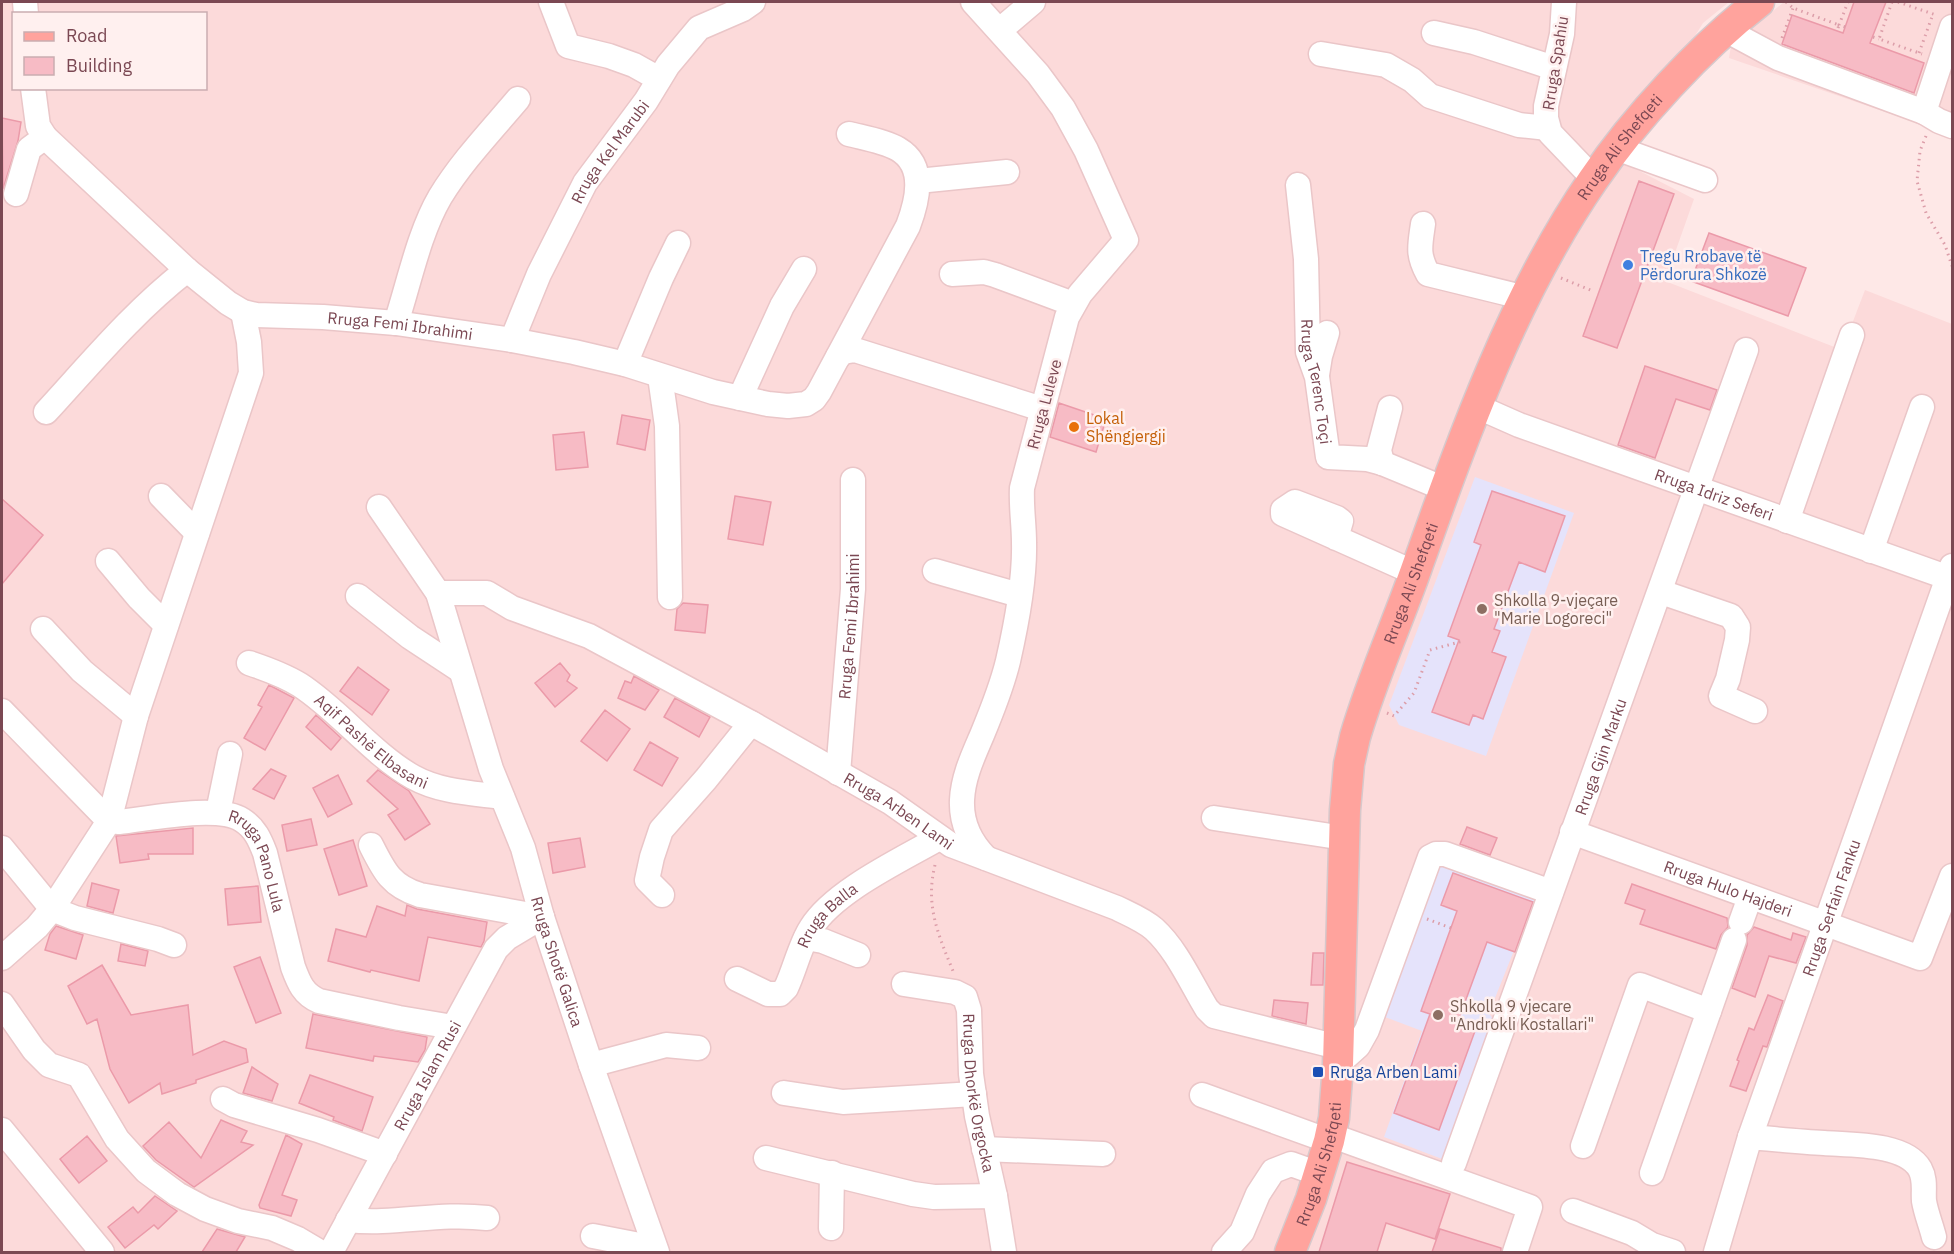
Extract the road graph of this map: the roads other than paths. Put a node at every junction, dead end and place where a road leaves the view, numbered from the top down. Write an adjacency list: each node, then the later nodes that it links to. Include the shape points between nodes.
1 (551, 2): 12 (street, via 568,46 634,65)
2 (753, 2): 12 (street, Rruga Kel Marubi, via 699,28)
3 (973, 2): 8 (street, Rruga Luleve)
4 (1033, 2): 8 (street)
5 (1564, 2): 11 (street, Rruga Spahiu)
6 (1739, 11): 15 (street, via 1737,36 1778,58); 19 (main road, Rruga Ali Shefqeti)
7 (1942, 19): 15 (street)
8 (1000, 30): 32 (street, Rruga Luleve, via 1063,108 1126,240)
9 (1434, 33): 11 (street)
10 (1321, 54): 16 (street, via 1386,65 1430,96 1519,125)
11 (1554, 68): 16 (street, Rruga Spahiu, via 1546,106)
12 (659, 79): 37 (street, Rruga Kel Marubi, via 573,205)
13 (33, 90): 18 (street, Rruga Femi Ibrahimi, via 38,126)
14 (518, 99): 34 (street, via 440,198 425,231)
15 (1936, 118)
16 (1548, 128): 21 (street, Rruga Spahiu)
17 (849, 134): 23 (street, via 898,149 909,157)
18 (45, 137): 25 (street, via 29,149); 29 (street, Rruga Femi Ibrahimi)
19 (1616, 148): 21 (main road, Rruga Ali Shefqeti); 22 (street)
20 (1007, 172): 23 (street)
21 (1593, 178): 31 (main road, Rruga Ali Shefqeti)
22 (1706, 180)
23 (918, 181): 39 (street, Rruga Femi Ibrahimi, via 908,226)
24 (1298, 185): 42 (street, Rruga Terenc Toçi, via 1307,279 1306,339)
25 (16, 194)
26 (1423, 224): 31 (street, via 1420,250 1428,274)
27 (678, 243): 40 (street)
28 (804, 269): 43 (street, via 782,306)
29 (187, 270): 33 (street, Rruga Femi Ibrahimi); 48 (street, via 132,319)
30 (952, 274): 32 (street, via 995,274)
31 (1526, 298): 44 (main road, Rruga Ali Shefqeti)
32 (1073, 304): 47 (street, Rruga Luleve)
33 (243, 312): 34 (street, Rruga Femi Ibrahimi); 56 (street, via 251,373)
34 (396, 323): 37 (street, Rruga Femi Ibrahimi)
35 (1327, 333): 42 (street)
36 (1852, 334): 55 (street)
37 (512, 340): 40 (street, Rruga Femi Ibrahimi)
38 (1746, 350): 52 (street, Rruga Gjin Marku)
39 (838, 357): 43 (street, Rruga Femi Ibrahimi, via 819,392 806,404 788,406); 47 (street, via 855,350)
40 (625, 364): 41 (street, Rruga Femi Ibrahimi)
41 (660, 376): 43 (street, Rruga Femi Ibrahimi); 67 (street, via 667,426)
42 (1317, 377): 49 (street, Rruga Terenc Toçi, via 1328,457)
43 (740, 398)
44 (1476, 406): 51 (main road, Rruga Ali Shefqeti); 52 (street, Rruga Idriz Seferi)
45 (1923, 407): 58 (street)
46 (1390, 408): 49 (street, via 1379,450)
47 (1042, 409): 66 (street, Rruga Luleve, via 1022,488 1024,542)
48 (46, 412)
49 (1382, 463): 51 (street, Rruga Terenc Toçi)
50 (854, 480): 77 (street, Rruga Femi Ibrahimi, via 854,589)
51 (1445, 489): 61 (main road, Rruga Ali Shefqeti)
52 (1697, 489): 55 (street, Rruga Idriz Seferi); 63 (street, Rruga Gjin Marku)
53 (161, 496): 56 (street)
54 (379, 507): 64 (street, Rruga Shotë Galica)
55 (1787, 521): 58 (street, Rruga Idriz Seferi)
56 (197, 533): 68 (street)
57 (1336, 538): 61 (street)
58 (1871, 551): 62 (street, Rruga Idriz Seferi)
59 (108, 561): 68 (street)
60 (935, 571): 66 (street)
61 (1415, 573): 83 (main road, Rruga Ali Shefqeti, via 1355,737 1349,764)
62 (1951, 574): 94 (street, Rruga Serfain Fanku)
63 (1661, 592): 73 (street, via 1731,616 1738,627 1737,640 1721,696); 82 (street, Rruga Gjin Marku)
64 (438, 593): 71 (street, Rruga Shotë Galica); 75 (street, Rruga Arben Lami, via 487,592 512,608 589,636)
65 (358, 596): 71 (street)
66 (1019, 596): 87 (street, Rruga Luleve, via 1008,662 963,793 968,833 976,848)
67 (670, 597)
68 (166, 625): 74 (street)
69 (43, 629): 74 (street, via 82,671)
70 (249, 663): 78 (street, Aqif Pashë Elbasani, via 299,684 394,765 415,778 440,788)
71 (460, 670): 78 (street, Rruga Shotë Galica)
72 (2, 711): 81 (street)
73 (1755, 711)
74 (136, 716): 81 (street)
75 (751, 723): 77 (street, Rruga Arben Lami); 90 (street, via 661,830 647,880)
76 (230, 754): 79 (street)
77 (838, 772): 84 (street, Rruga Arben Lami)
78 (502, 796): 93 (street, Rruga Shotë Galica, via 523,848)
79 (218, 812): 81 (street, Rruga Pano Lula); 103 (street, Rruga Pano Lula, via 242,819 258,836 293,967 308,996)
80 (1214, 818): 83 (street)
81 (109, 821): 92 (street)
82 (1572, 832): 89 (street, Rruga Gjin Marku); 91 (street, Rruga Hulo Hajderi)
83 (1344, 838): 105 (main road, Rruga Ali Shefqeti)
84 (945, 841): 87 (street, Rruga Arben Lami); 95 (street, Rruga Balla, via 847,892 825,909)
85 (371, 845): 93 (street, via 390,879 404,890)
86 (2, 848): 92 (street)
87 (991, 860): 105 (street, Rruga Arben Lami, via 1117,908 1153,928 1214,1016)
88 (1953, 876): 94 (street, Rruga Hulo Hajderi, via 1920,958)
89 (1551, 892): 105 (street, via 1445,854 1430,857 1367,1030 1358,1046); 119 (street, Rruga Gjin Marku)
90 (662, 895)
91 (1750, 897): 94 (street, Rruga Hulo Hajderi); 102 (street)
92 (52, 909): 96 (street); 98 (street)
93 (542, 917): 103 (street, Rruga Islam Rusi, via 496,949); 106 (street, Rruga Shotë Galica)
94 (1824, 925): 112 (street, Rruga Serfain Fanku)
95 (806, 938): 97 (street); 99 (street, Rruga Balla, via 780,994 768,994)
96 (174, 945)
97 (858, 955)
98 (2, 958)
99 (737, 979)
100 (904, 984): 108 (street, Rruga Dhorkë Orgocka, via 965,997)
101 (2, 1004): 132 (street, via 48,1065 79,1076 117,1139 146,1171 205,1209 272,1228)
102 (1709, 1011): 114 (street, via 1640,985); 121 (street)
103 (453, 1027): 116 (street, Rruga Islam Rusi)
104 (698, 1048): 106 (street, via 666,1045)
105 (1338, 1055): 113 (main road, Rruga Ali Shefqeti)
106 (591, 1065): 130 (street, Rruga Shotë Galica)
107 (784, 1093): 108 (street, via 843,1102)
108 (974, 1094): 115 (street, Rruga Dhorkë Orgocka)
109 (1202, 1095): 113 (street)
110 (223, 1099): 116 (street)
111 (2, 1130): 131 (street)
112 (1750, 1137): 129 (street, via 1858,1144 1912,1160 1924,1180 1924,1201); 139 (street, Rruga Serfain Fanku)
113 (1330, 1138): 122 (main road, Rruga Ali Shefqeti); 137 (street, via 1530,1206)
114 (1583, 1146)
115 (984, 1149): 117 (street); 123 (street, Rruga Dhorkë Orgocka)
116 (385, 1154): 126 (street, Rruga Islam Rusi)
117 (1103, 1154)
118 (766, 1158): 120 (street)
119 (1454, 1163)
120 (832, 1173): 123 (street, via 934,1197); 127 (street)
121 (1652, 1173)
122 (1319, 1174): 135 (street, via 1291,1164 1273,1171 1242,1232); 136 (main road, Rruga Ali Shefqeti)
123 (995, 1196): 134 (street, Rruga Dhorkë Orgocka)
124 (1573, 1211): 138 (street)
125 (487, 1218): 126 (street, via 461,1215 384,1222)
126 (348, 1220): 133 (street, Rruga Islam Rusi)
127 (831, 1228)
128 (593, 1236): 130 (street)
129 (1934, 1237)
130 (656, 1250)
131 (102, 1252)
132 (320, 1252)
133 (331, 1252)
134 (1004, 1252)
135 (1224, 1252)
136 (1290, 1252)
137 (1515, 1252)
138 (1673, 1252)
139 (1716, 1252)

